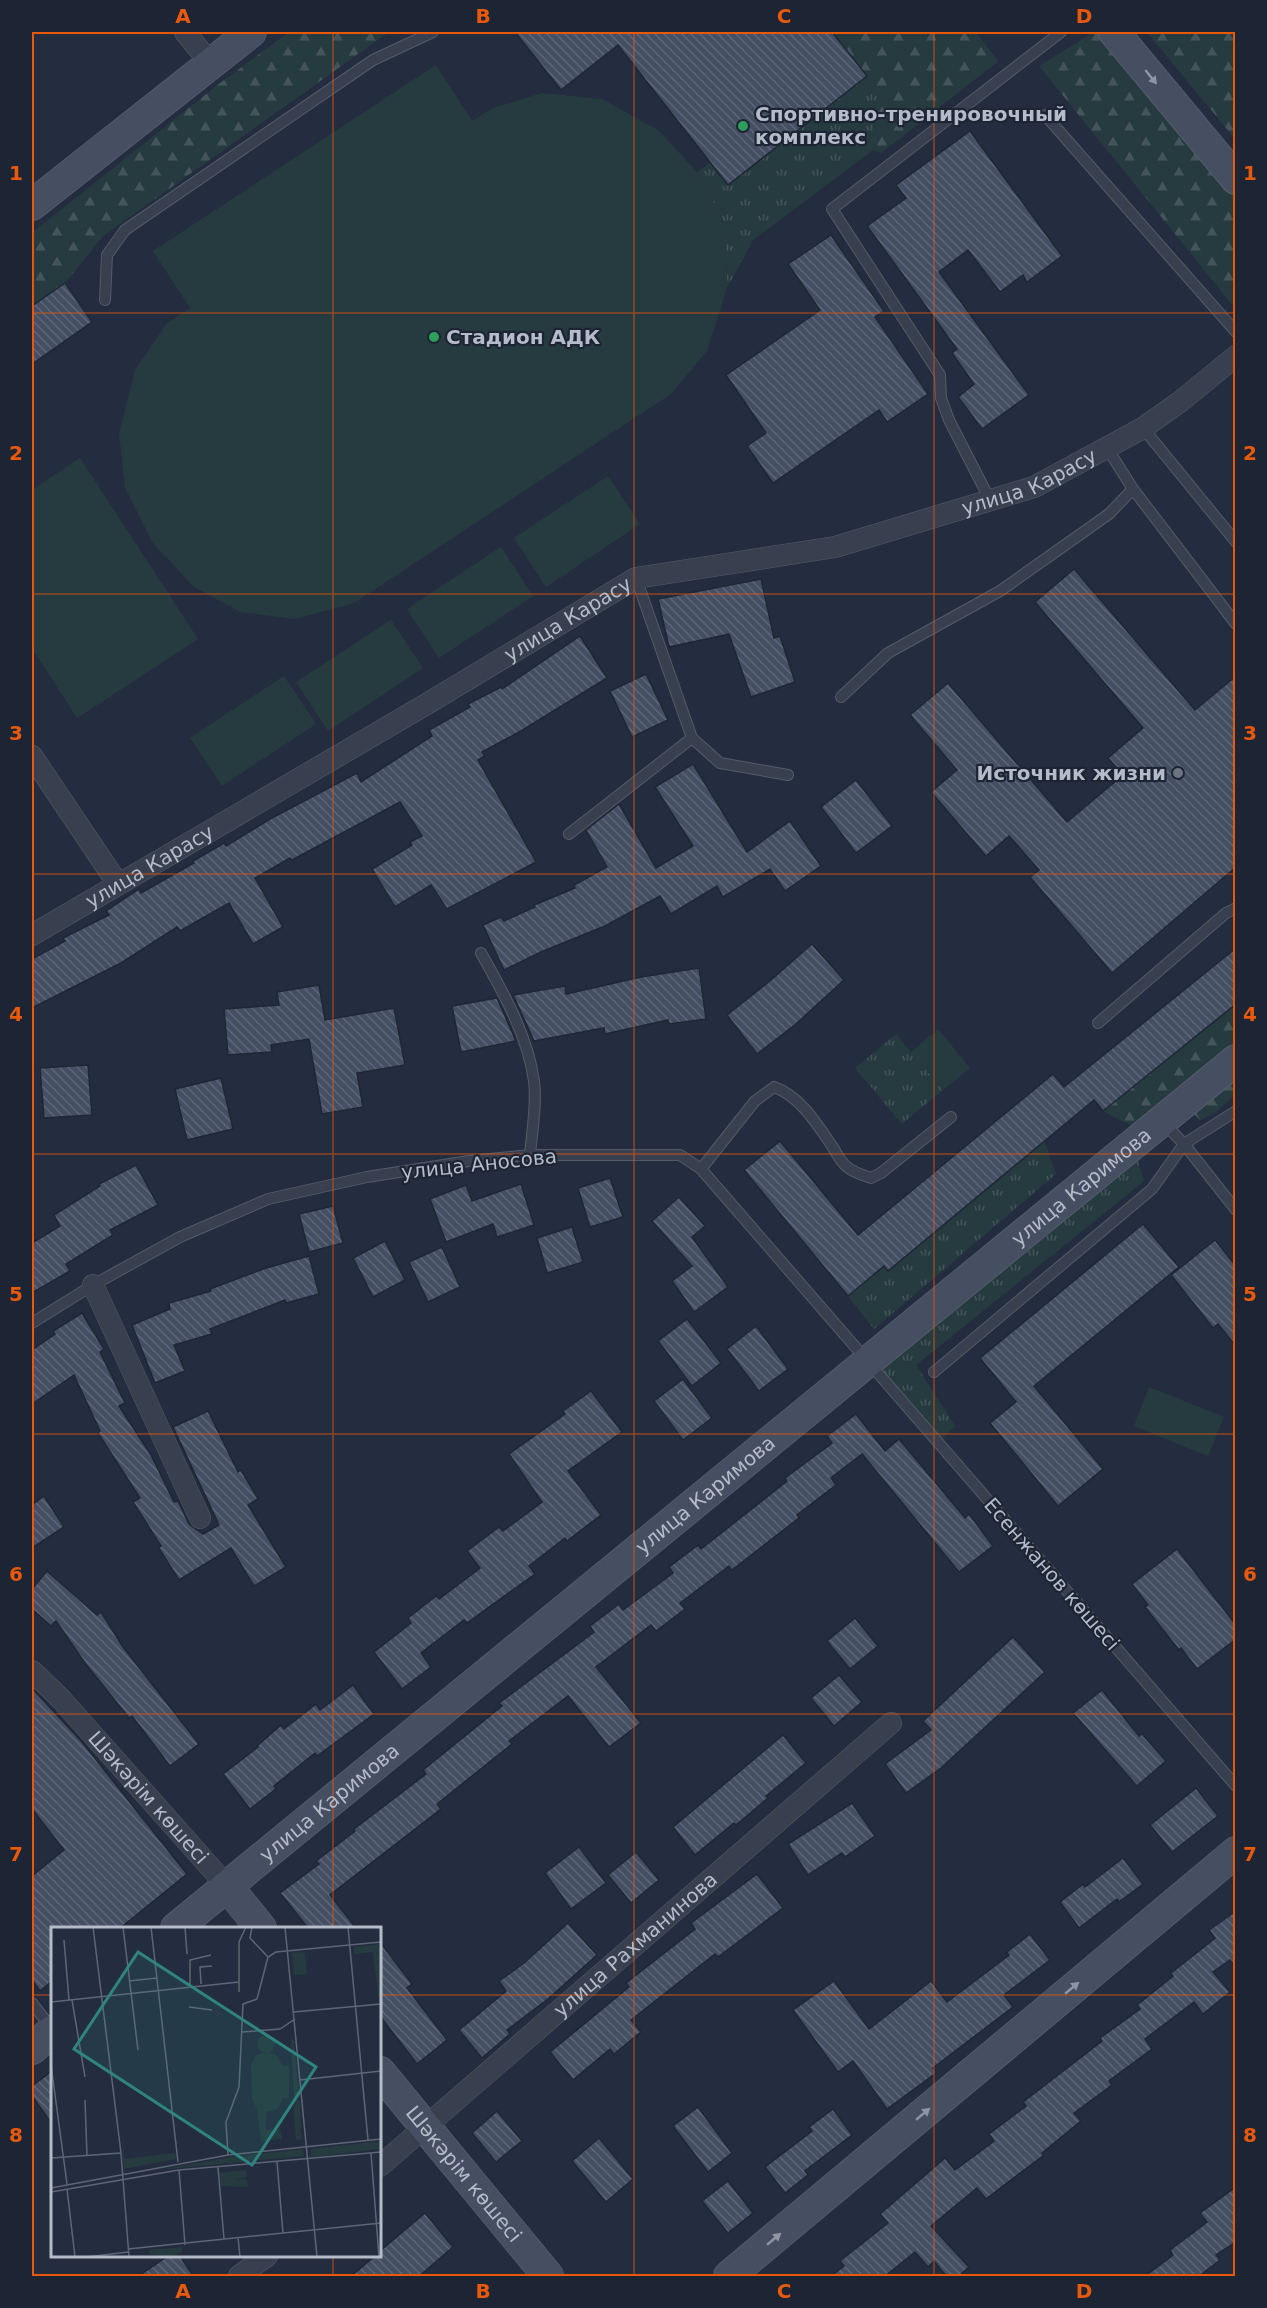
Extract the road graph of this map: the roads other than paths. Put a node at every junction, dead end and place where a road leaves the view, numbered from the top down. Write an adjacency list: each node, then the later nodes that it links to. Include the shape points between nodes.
1 (184, 32): 6 (street)
2 (251, 32): 6 (street)
3 (433, 32): 10 (lane, via 374,60 125,230 107,255)
4 (1060, 32): 16 (lane, via 832,209 940,375 940,398)
5 (1114, 32): 8 (street, one-way to 8)
6 (211, 64): 9 (street)
7 (1045, 115): 11 (lane)
8 (1236, 179)
9 (32, 205)
10 (105, 300)
11 (1236, 332)
12 (1236, 356): 13 (street, улица Карасу)
13 (1143, 428): 14 (street, улица Карасу); 17 (lane)
14 (1107, 448): 15 (lane); 16 (street, улица Карасу, via 1034,487)
15 (1133, 489): 19 (lane); 20 (lane, via 1109,514 1000,591 888,652)
16 (990, 500): 18 (street, улица Карасу, via 835,547)
17 (1236, 542)
18 (636, 578): 21 (lane); 25 (street, улица Карасу)
19 (1236, 624)
20 (841, 697)
21 (692, 738): 23 (lane, via 720,763); 24 (lane)
22 (32, 756): 25 (street)
23 (788, 775)
24 (569, 834)
25 (118, 884): 27 (street, улица Карасу)
26 (1236, 909): 29 (lane, via 1226,913)
27 (32, 934)
28 (482, 953): 35 (lane, via 528,1053 534,1083)
29 (1098, 1023)
30 (1236, 1060): 33 (street, улица Каримова)
31 (1236, 1111): 34 (lane)
32 (951, 1117): 36 (lane, via 871,1178 846,1166 800,1104 786,1091 774,1087 755,1101)
33 (1161, 1121): 34 (lane); 40 (street, улица Каримова)
34 (1184, 1144): 37 (lane); 41 (lane, via 1152,1190)
35 (530, 1155): 36 (lane, улица Аносова, via 680,1155); 38 (lane, улица Аносова, via 367,1177 268,1199 180,1237)
36 (700, 1169): 40 (lane, улица Аносова)
37 (1236, 1210)
38 (93, 1285): 39 (lane, улица Аносова); 42 (street)
39 (32, 1323)
40 (868, 1361): 45 (lane, Есенжанов көшесі); 47 (street, улица Каримова)
41 (934, 1372)
42 (200, 1518)
43 (32, 1671): 47 (street, Шәкәрім көшесі)
44 (891, 1723): 55 (street, улица Рахманинова)
45 (1236, 1786)
46 (1236, 1852): 60 (street, one-way to 46)
47 (226, 1886): 48 (street, улица Каримова); 49 (street, Шәкәрім көшесі)
48 (178, 1927)
49 (259, 1927)
50 (32, 2003): 51 (lane)
51 (51, 2029)
52 (51, 2031): 53 (street)
53 (32, 2049)
54 (381, 2073): 55 (street, Шәкәрім көшесі)
55 (426, 2128): 56 (street, улица Рахманинова); 59 (street, Шәкәрім көшесі)
56 (381, 2165)
57 (266, 2257): 58 (street)
58 (239, 2277)
59 (548, 2277)
60 (729, 2277)

